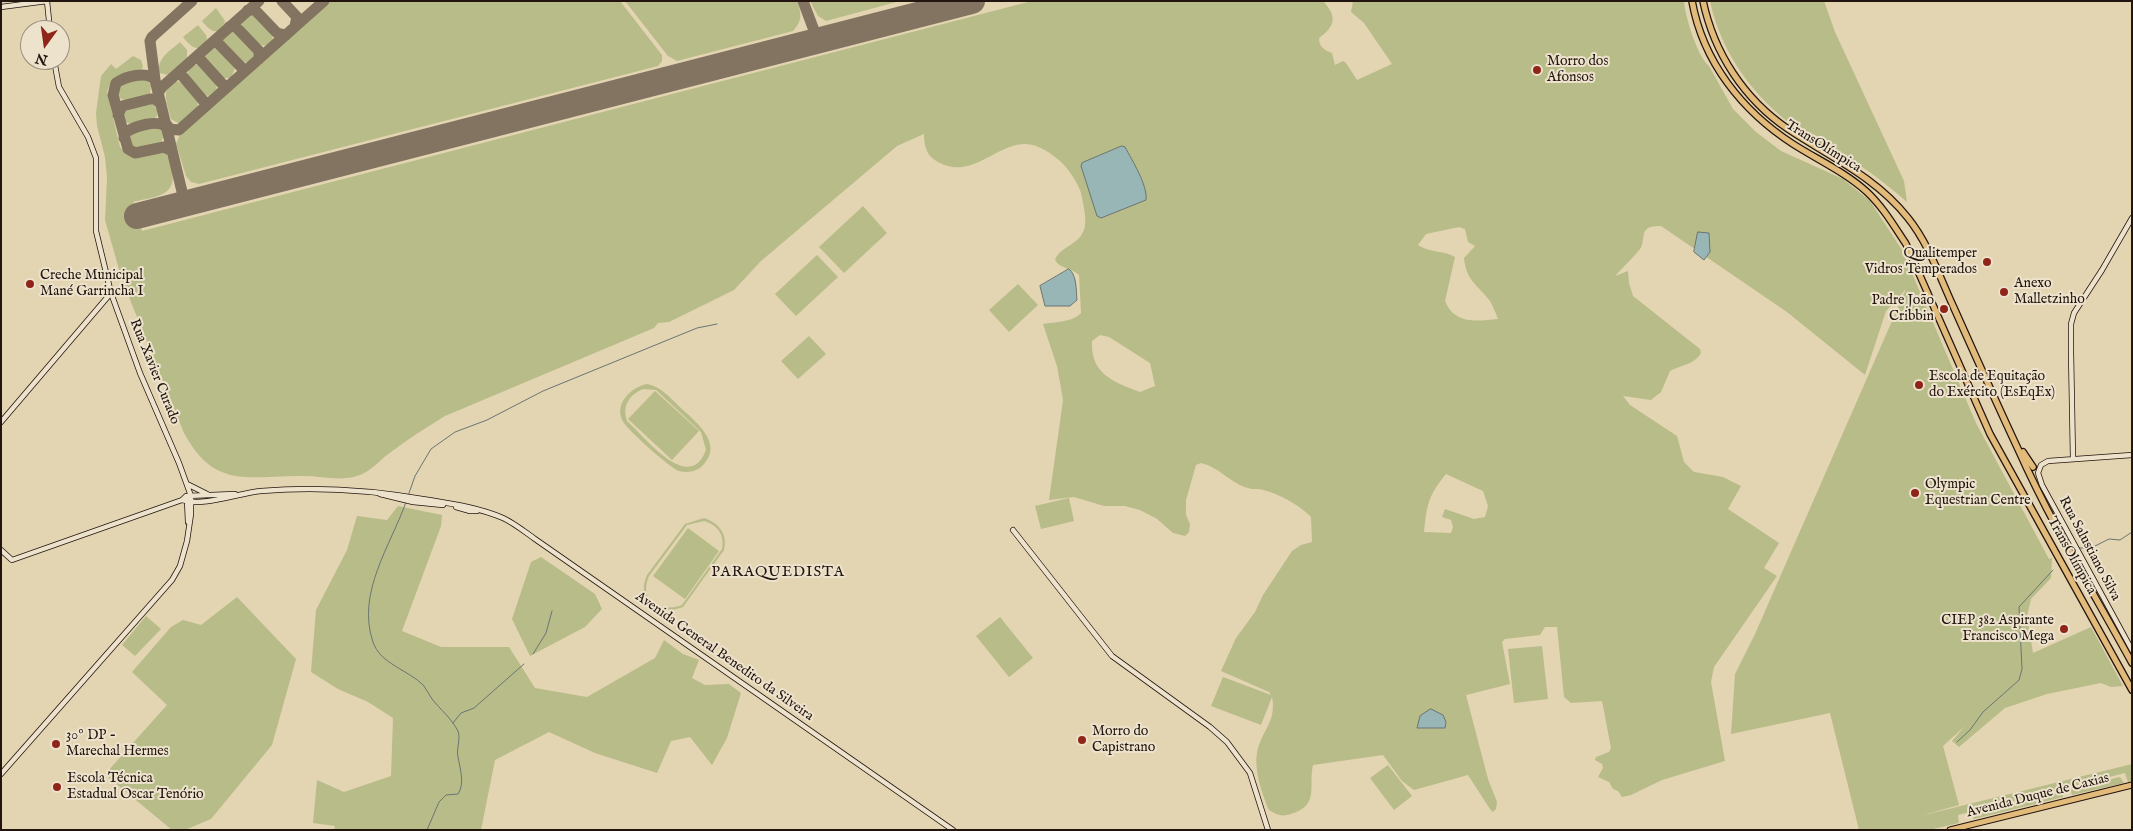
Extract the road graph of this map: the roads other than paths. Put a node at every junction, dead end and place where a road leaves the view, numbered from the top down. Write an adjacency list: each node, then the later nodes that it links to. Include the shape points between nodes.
1 (47, 1): 4 (main road); 5 (main road)
2 (1692, 1): 22 (highway, TransOlímpica, via 1695,18 1712,58 1744,104 1775,132 1859,185 1873,198 1906,244 1990,434)
3 (1703, 1): 9 (highway, TransOlímpica, via 1713,39 1734,76 1754,100 1786,128 1883,190 1910,220 1928,250)
4 (1, 8)
5 (49, 20)
6 (56, 70): 8 (main road, Rua Xavier Curado, via 59,87 96,158 96,231)
7 (2132, 218): 12 (main road, via 2082,299 2071,324)
8 (111, 293): 10 (main road); 14 (main road, Rua Xavier Curado)
9 (1982, 369): 13 (highway); 21 (highway, TransOlímpica, via 2059,534)
10 (1, 422)
11 (2132, 455): 12 (main road)
12 (2073, 459): 20 (main road, Rua Salustiano Silva, via 2048,461 2041,465 2038,473)
13 (2033, 468)
14 (187, 484): 16 (main road); 17 (main road, Rua Xavier Curado)
15 (238, 494): 16 (main road, Avenida General Benedito da Silveira); 17 (main road, Avenida General Benedito da Silveira); 25 (main road, Avenida General Benedito da Silveira, via 312,489 376,492 502,518)
16 (210, 495): 17 (main road, Avenida General Benedito da Silveira)
17 (187, 498): 19 (main road, via 12,560); 23 (main road, Rua Xavier Curado, via 189,528 184,555 172,580)
18 (1013, 530): 26 (main road, via 1112,656 1227,742 1250,773)
19 (1, 550)
20 (2132, 650)
21 (2132, 663)
22 (2132, 690)
23 (1, 774)
24 (2132, 785): 27 (main road, Avenida Duque de Caxias)
25 (953, 830)
26 (1268, 830)
27 (1950, 830)

